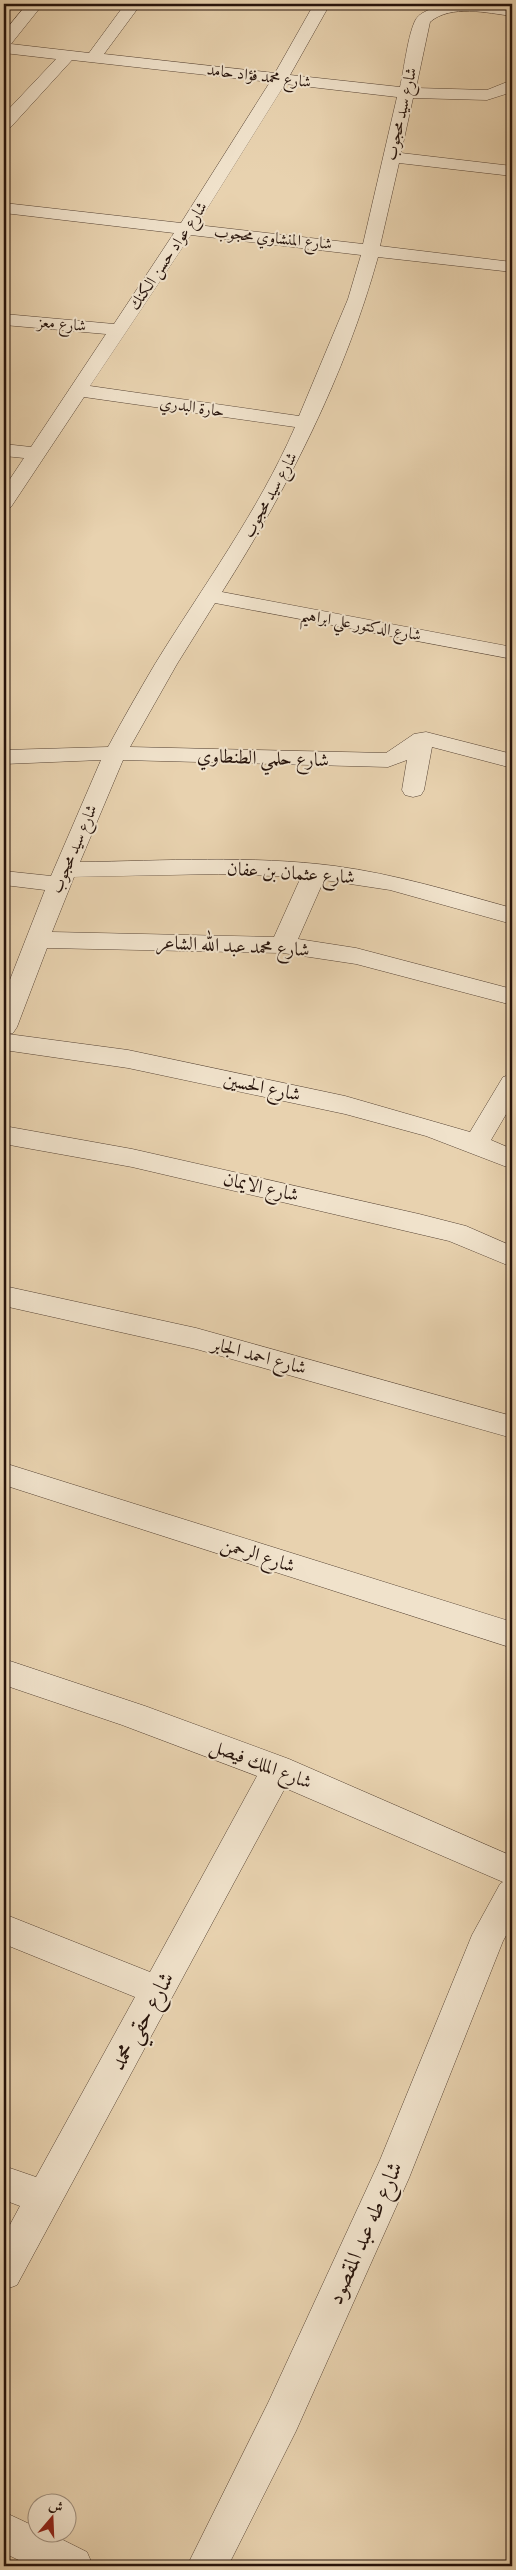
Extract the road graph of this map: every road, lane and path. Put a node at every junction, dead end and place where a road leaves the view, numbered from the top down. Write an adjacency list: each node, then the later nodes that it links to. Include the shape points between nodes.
1 (35, 4): 5 (street)
2 (133, 4): 8 (street)
3 (322, 4): 9 (street, شارع عواد حسن الكنك)
4 (512, 11): 11 (street, شارع سيد محجوب, via 462,6 428,12 423,20)
5 (4, 42)
6 (4, 48): 7 (street, شارع محمد فؤاد حامد)
7 (69, 54): 8 (street, شارع محمد فؤاد حامد); 12 (street)
8 (94, 57): 9 (street, شارع محمد فؤاد حامد)
9 (282, 79): 11 (street, شارع محمد فؤاد حامد); 16 (street, شارع عواد حسن الكنك)
10 (512, 85): 11 (street, شارع محمد فؤاد حامد, via 487,95)
11 (406, 93): 13 (street, شارع سيد محجوب)
12 (4, 124)
13 (391, 157): 14 (street); 17 (street, شارع سيد محجوب)
14 (512, 171)
15 (4, 208): 16 (street, شارع المنشاوي محجوب)
16 (187, 229): 17 (street, شارع المنشاوي محجوب); 20 (street, شارع عواد حسن الكنك)
17 (371, 249): 18 (street, شارع المنشاوي محجوب); 22 (street, شارع سيد محجوب, via 357,299)
18 (512, 267)
19 (4, 319): 20 (street, شارع معز)
20 (119, 330): 21 (street, شارع عواد حسن الكنك)
21 (78, 390): 22 (street, حارة البدري); 24 (street, شارع عواد حسن الكنك)
22 (306, 423): 26 (street, شارع سيد محجوب, via 290,460)
23 (4, 450): 24 (street)
24 (36, 453): 25 (street, شارع عواد حسن الكنك)
25 (4, 503)
26 (210, 596): 27 (street, شارع الدكتور علي ابراهيم); 29 (street, شارع سيد محجوب)
27 (512, 653)
28 (422, 739): 29 (street, شارع حلمي الطنطاوي, via 398,758 388,760); 31 (street); 32 (street)
29 (114, 754): 30 (street, شارع حلمي الطنطاوي); 34 (street, شارع سيد محجوب)
30 (4, 757)
31 (512, 761)
32 (414, 790)
33 (315, 873): 34 (street, شارع عثمان بن عفان, via 246,868); 36 (street, شارع عثمان بن عفان, via 372,879); 38 (street)
34 (62, 877): 35 (street, شارع عثمان بن عفان); 37 (street, شارع سيد محجوب)
35 (4, 878)
36 (512, 916)
37 (38, 940): 38 (street, شارع محمد عبد الله الشاعر); 40 (street, شارع سيد محجوب)
38 (283, 945): 39 (street, شارع محمد عبد الله الشاعر, via 356,956)
39 (512, 997)
40 (4, 1027)
41 (4, 1042): 44 (street, شارع الحسين, via 128,1059 300,1095 390,1116)
42 (512, 1083): 44 (street)
43 (4, 1135): 46 (street, شارع الايمان, via 132,1158 419,1224 456,1234)
44 (476, 1144): 45 (street, شارع الحسين)
45 (512, 1160)
46 (512, 1258)
47 (4, 1296): 48 (street, شارع احمد الجابر, via 167,1332)
48 (512, 1427)
49 (4, 1474): 50 (street, شارع الرحمن)
50 (512, 1635)
51 (4, 1672): 52 (street, شارع الملك فيصل)
52 (278, 1769): 53 (street, شارع الملك فيصل); 56 (street, شارع حقي محمد)
53 (512, 1871)
54 (512, 1894): 62 (street, شارع طه عبد المقصود, via 489,1935 396,2166 282,2417)
55 (4, 1929): 56 (street)
56 (159, 1991): 58 (street, شارع حقي محمد)
57 (4, 2183): 58 (street)
58 (45, 2198): 59 (street, شارع حقي محمد)
59 (4, 2272)
60 (4, 2532): 61 (street)
61 (73, 2566)
62 (207, 2566)

